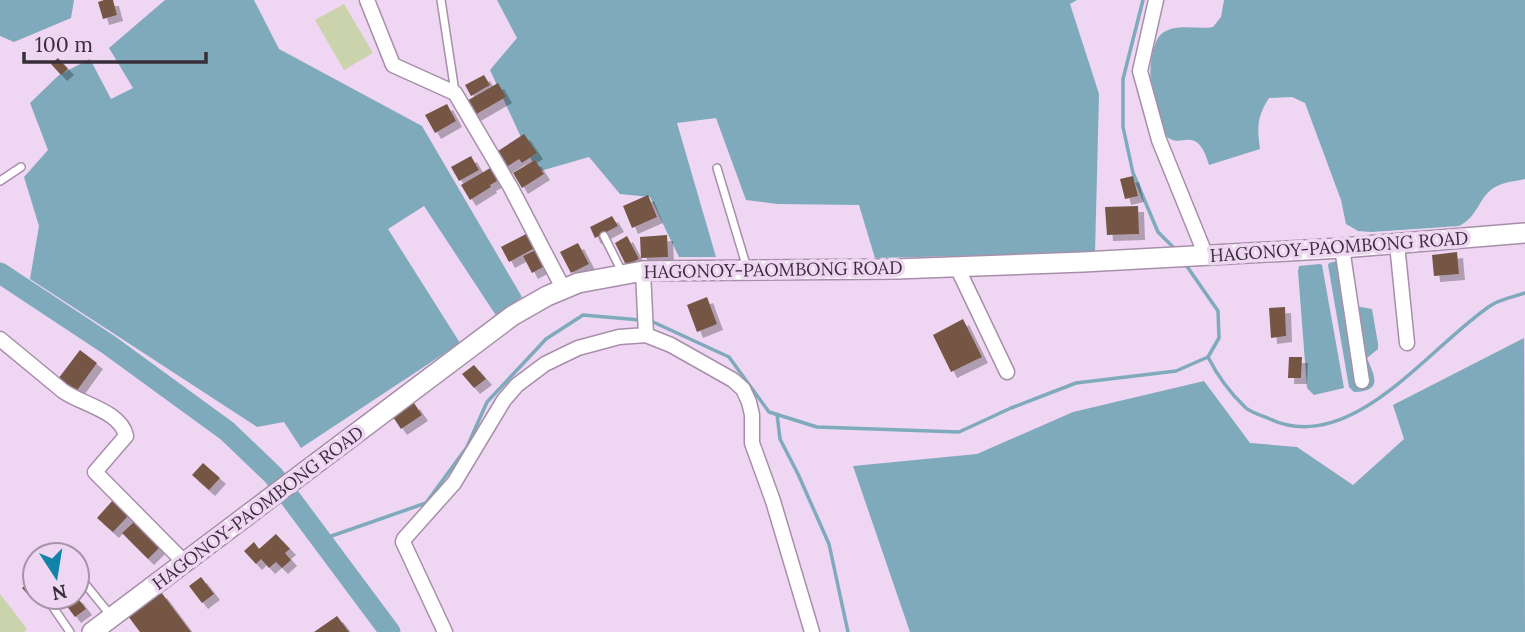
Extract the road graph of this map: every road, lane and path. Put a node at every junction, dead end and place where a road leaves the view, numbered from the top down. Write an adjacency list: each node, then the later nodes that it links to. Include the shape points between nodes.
1 (367, 0): 4 (street, via 393,65)
2 (441, 0): 4 (lane)
3 (1156, 0): 12 (street, via 1140,71 1159,140)
4 (455, 93): 16 (street)
5 (21, 167): 7 (lane)
6 (717, 168): 14 (lane)
7 (0, 181)
8 (1525, 233): 10 (main road, HAGONOY-PAOMBONG ROAD)
9 (604, 236): 15 (lane)
10 (1396, 244): 11 (main road, HAGONOY-PAOMBONG ROAD); 19 (street)
11 (1342, 248): 12 (main road, HAGONOY-PAOMBONG ROAD); 21 (street)
12 (1201, 256): 13 (main road, HAGONOY-PAOMBONG ROAD)
13 (957, 267): 14 (main road, HAGONOY-PAOMBONG ROAD); 20 (street)
14 (748, 269): 15 (main road, HAGONOY-PAOMBONG ROAD)
15 (633, 272): 16 (main road, HAGONOY-PAOMBONG ROAD); 17 (street)
16 (563, 288): 22 (main road, HAGONOY-PAOMBONG ROAD, via 512,316)
17 (646, 322): 28 (street, via 620,337 578,348 545,364 517,385 454,484 404,539); 29 (street, via 681,351 743,389 752,415 752,443)
18 (0, 340): 22 (street, via 62,391 103,410 124,428 127,436 95,472)
19 (1407, 343)
20 (1007, 372)
21 (1362, 382)
22 (185, 563): 25 (main road, HAGONOY-PAOMBONG ROAD)
23 (91, 591): 25 (lane)
24 (56, 611): 26 (lane)
25 (113, 617): 27 (main road, HAGONOY-PAOMBONG ROAD)
26 (70, 632)
27 (92, 632)
28 (445, 632)
29 (812, 632)

